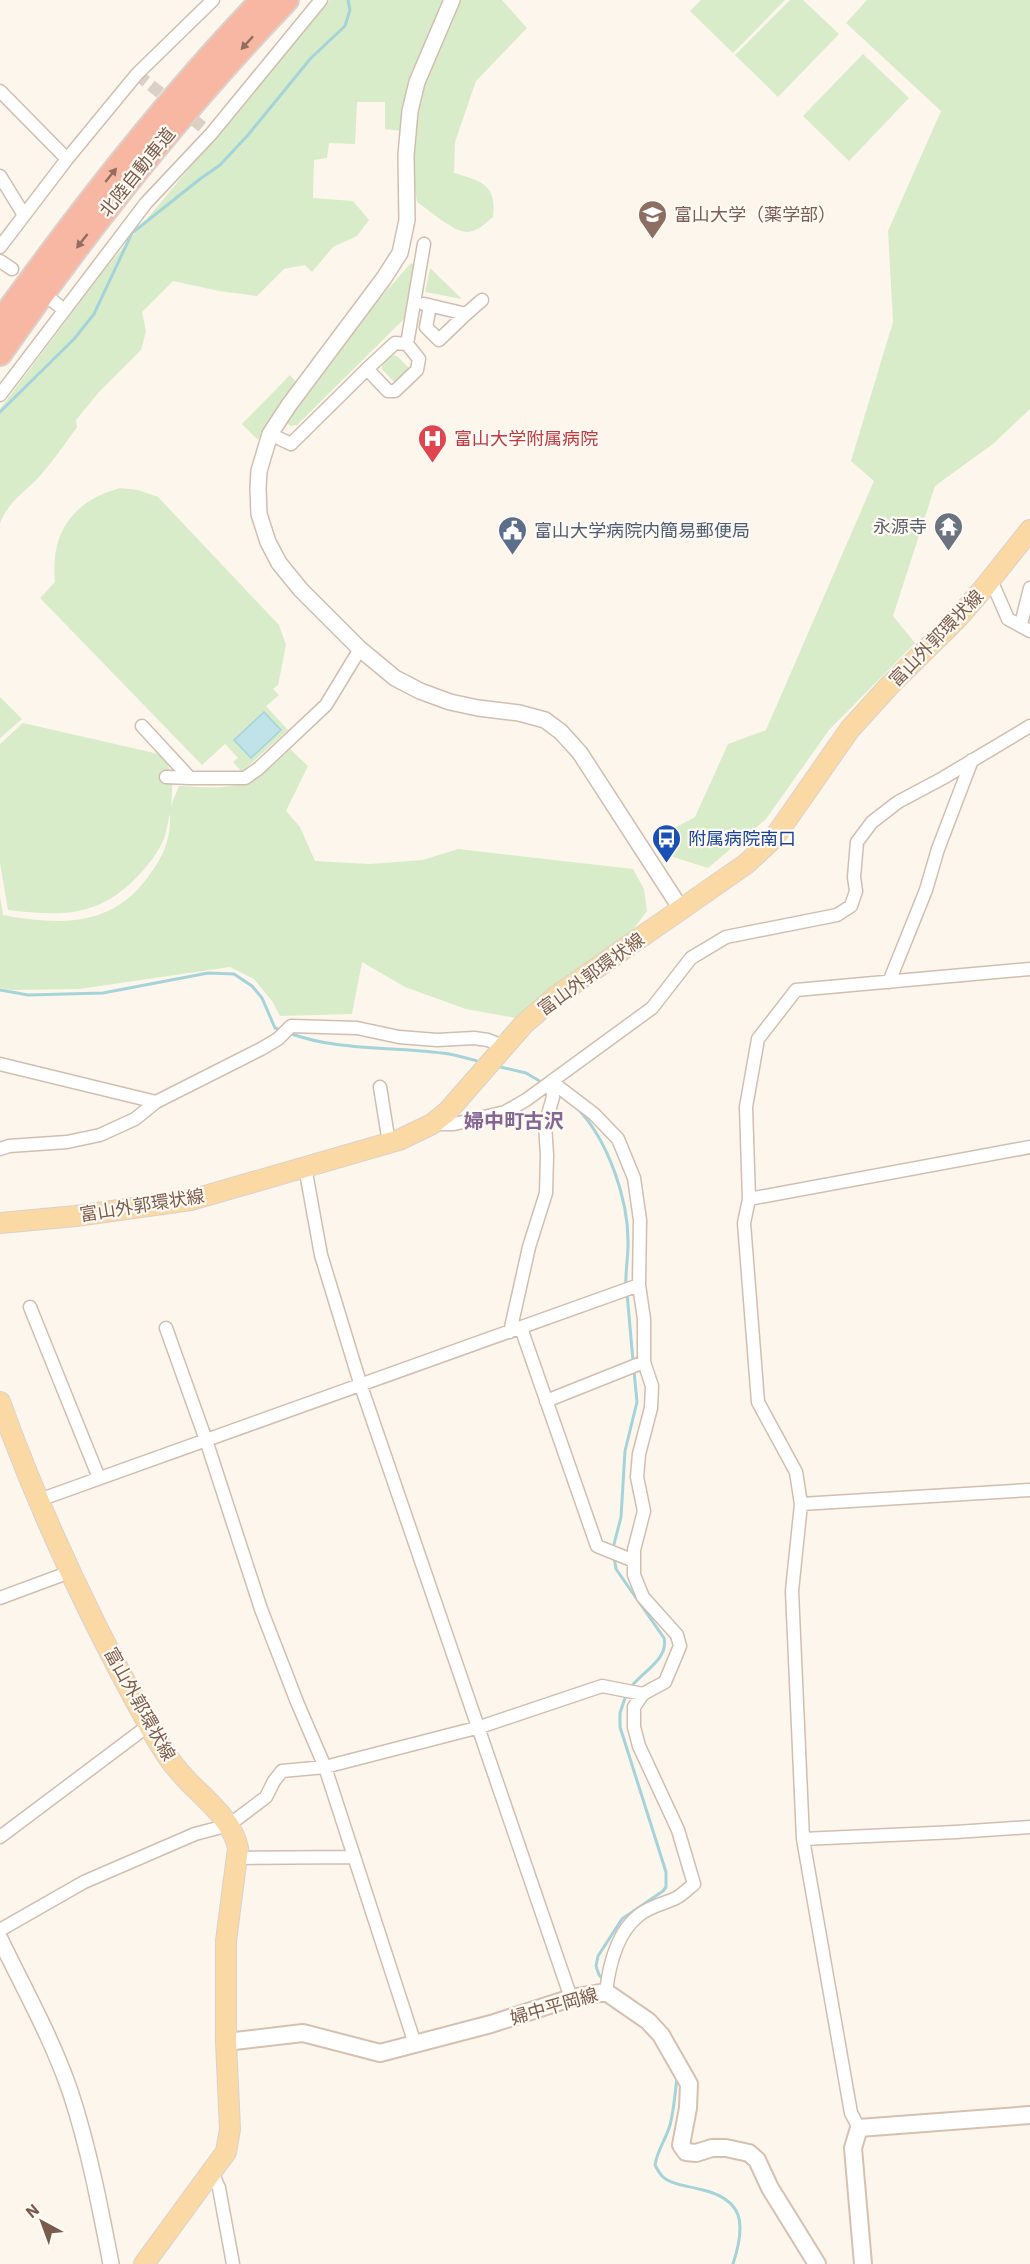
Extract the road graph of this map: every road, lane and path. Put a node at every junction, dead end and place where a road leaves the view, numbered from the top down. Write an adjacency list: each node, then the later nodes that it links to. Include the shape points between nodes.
1 (213, 0): 7 (street, via 137,74)
2 (262, 0): 20 (highway, 北陸自動車道, one-way to 2, via 131,149)
3 (287, 0): 22 (highway, 北陸自動車道, one-way to 22, via 118,195)
4 (321, 0): 18 (street, via 211,134 146,202)
5 (452, 0): 25 (street, via 417,82 410,111 406,220 400,253)
6 (0, 91): 7 (street)
7 (67, 159): 9 (street)
8 (0, 176): 9 (street)
9 (24, 215): 11 (street)
10 (424, 244): 16 (street)
11 (0, 247)
12 (0, 261): 13 (street)
13 (12, 269)
14 (482, 300): 19 (street)
15 (53, 301): 18 (street)
16 (414, 302): 17 (street); 21 (street)
17 (430, 306): 19 (street); 19 (street, via 426,327 439,340)
18 (64, 310): 24 (street)
19 (466, 314)
20 (0, 322)
21 (406, 344): 23 (street, via 395,343); 23 (street, via 419,359 417,369 395,391 388,391)
22 (0, 354)
23 (368, 369): 25 (street, via 291,444)
24 (0, 394)
25 (270, 434): 30 (street, via 258,488 259,514 268,542 301,590)
26 (1030, 530): 27 (main road, 富山外郭環状線)
27 (991, 580): 29 (street, via 1008,619); 36 (main road, 富山外郭環状線, via 850,729 774,838 746,864)
28 (1030, 588): 29 (street)
29 (1025, 627)
30 (360, 649): 35 (street, via 326,705 258,769 244,778); 36 (street, via 395,678 420,692 468,706 519,712 545,720 561,732 580,753)
31 (142, 726): 35 (street)
32 (1030, 726): 33 (street)
33 (972, 760): 38 (street); 41 (street, via 898,802 872,822 858,842 856,891 851,906 837,915 726,937 691,958 652,1008)
34 (166, 777): 35 (street)
35 (190, 778)
36 (681, 909): 39 (main road, 富山外郭環状線, via 555,997)
37 (1030, 969): 38 (street)
38 (889, 982): 49 (street, via 796,990 758,1039 746,1107)
39 (503, 1046): 43 (street, via 474,1038 437,1040 357,1028 291,1026 261,1049); 44 (main road, 富山外郭環状線, via 448,1111)
40 (0, 1064): 43 (street)
41 (552, 1082): 44 (street, via 505,1112 454,1124); 51 (street, via 618,1138 634,1178 640,1220); 54 (street, via 553,1097 545,1125 546,1193 529,1247)
42 (380, 1087): 45 (street)
43 (156, 1102): 47 (street, via 135,1119 100,1135)
44 (432, 1124): 45 (main road, 富山外郭環状線)
45 (389, 1143): 48 (main road, 富山外郭環状線)
46 (1030, 1147): 49 (street)
47 (0, 1149)
48 (305, 1167): 50 (main road, 富山外郭環状線, via 191,1200); 56 (street, via 321,1255)
49 (749, 1199): 63 (street, via 744,1223 758,1402 796,1472)
50 (0, 1223)
51 (639, 1285): 54 (street); 55 (street)
52 (30, 1307): 60 (street)
53 (166, 1328): 59 (street)
54 (515, 1330): 56 (street); 57 (street)
55 (644, 1362): 57 (street); 64 (street, via 652,1386 651,1408 639,1454 637,1477 644,1511)
56 (361, 1386): 59 (street); 69 (street)
57 (546, 1401): 64 (street, via 597,1546)
58 (0, 1402): 62 (main road, 富山外郭環状線)
59 (206, 1440): 60 (street); 70 (street, via 261,1610)
60 (99, 1478): 62 (street)
61 (1030, 1490): 63 (street)
62 (39, 1500): 65 (main road, 富山外郭環状線)
63 (801, 1504): 74 (street, via 792,1591)
64 (634, 1561): 67 (street, via 634,1575 643,1597 677,1635 680,1646 665,1682)
65 (70, 1572): 66 (street); 68 (main road, 富山外郭環状線)
66 (0, 1598)
67 (643, 1694): 69 (street, via 602,1686); 79 (street, via 634,1707 639,1746 678,1830 694,1884 676,1898 638,1916 625,1931 609,1968)
68 (149, 1725): 71 (main road, 富山外郭環状線, via 176,1768); 73 (street)
69 (480, 1727): 70 (street); 80 (street)
70 (325, 1767): 71 (street, via 282,1771 266,1797); 75 (street)
71 (230, 1825): 76 (main road, via 236,1836); 77 (street, via 195,1834 84,1882)
72 (1030, 1827): 74 (street)
73 (0, 1837)
74 (803, 1839): 84 (street, via 851,2113)
75 (354, 1857): 76 (street); 82 (street)
76 (237, 1858): 81 (main road, via 226,1941)
77 (0, 1930)
78 (0, 1939): 86 (street, via 71,2093)
79 (606, 1992): 80 (main road, 婦中平岡線); 89 (main road, 婦中平岡線, via 648,2021 661,2035 689,2084 681,2145 686,2152 726,2148 749,2153 757,2160)
80 (571, 1998): 82 (main road, 婦中平岡線)
81 (226, 2043): 82 (main road, 婦中平岡線, via 303,2033 381,2053); 85 (main road, via 230,2129 226,2152)
82 (415, 2044)
83 (1030, 2115): 84 (main road)
84 (859, 2128): 90 (main road, via 853,2148)
85 (212, 2172): 87 (main road); 88 (street, via 219,2188)
86 (111, 2264)
87 (144, 2264)
88 (233, 2264)
89 (817, 2264)
90 (863, 2264)

